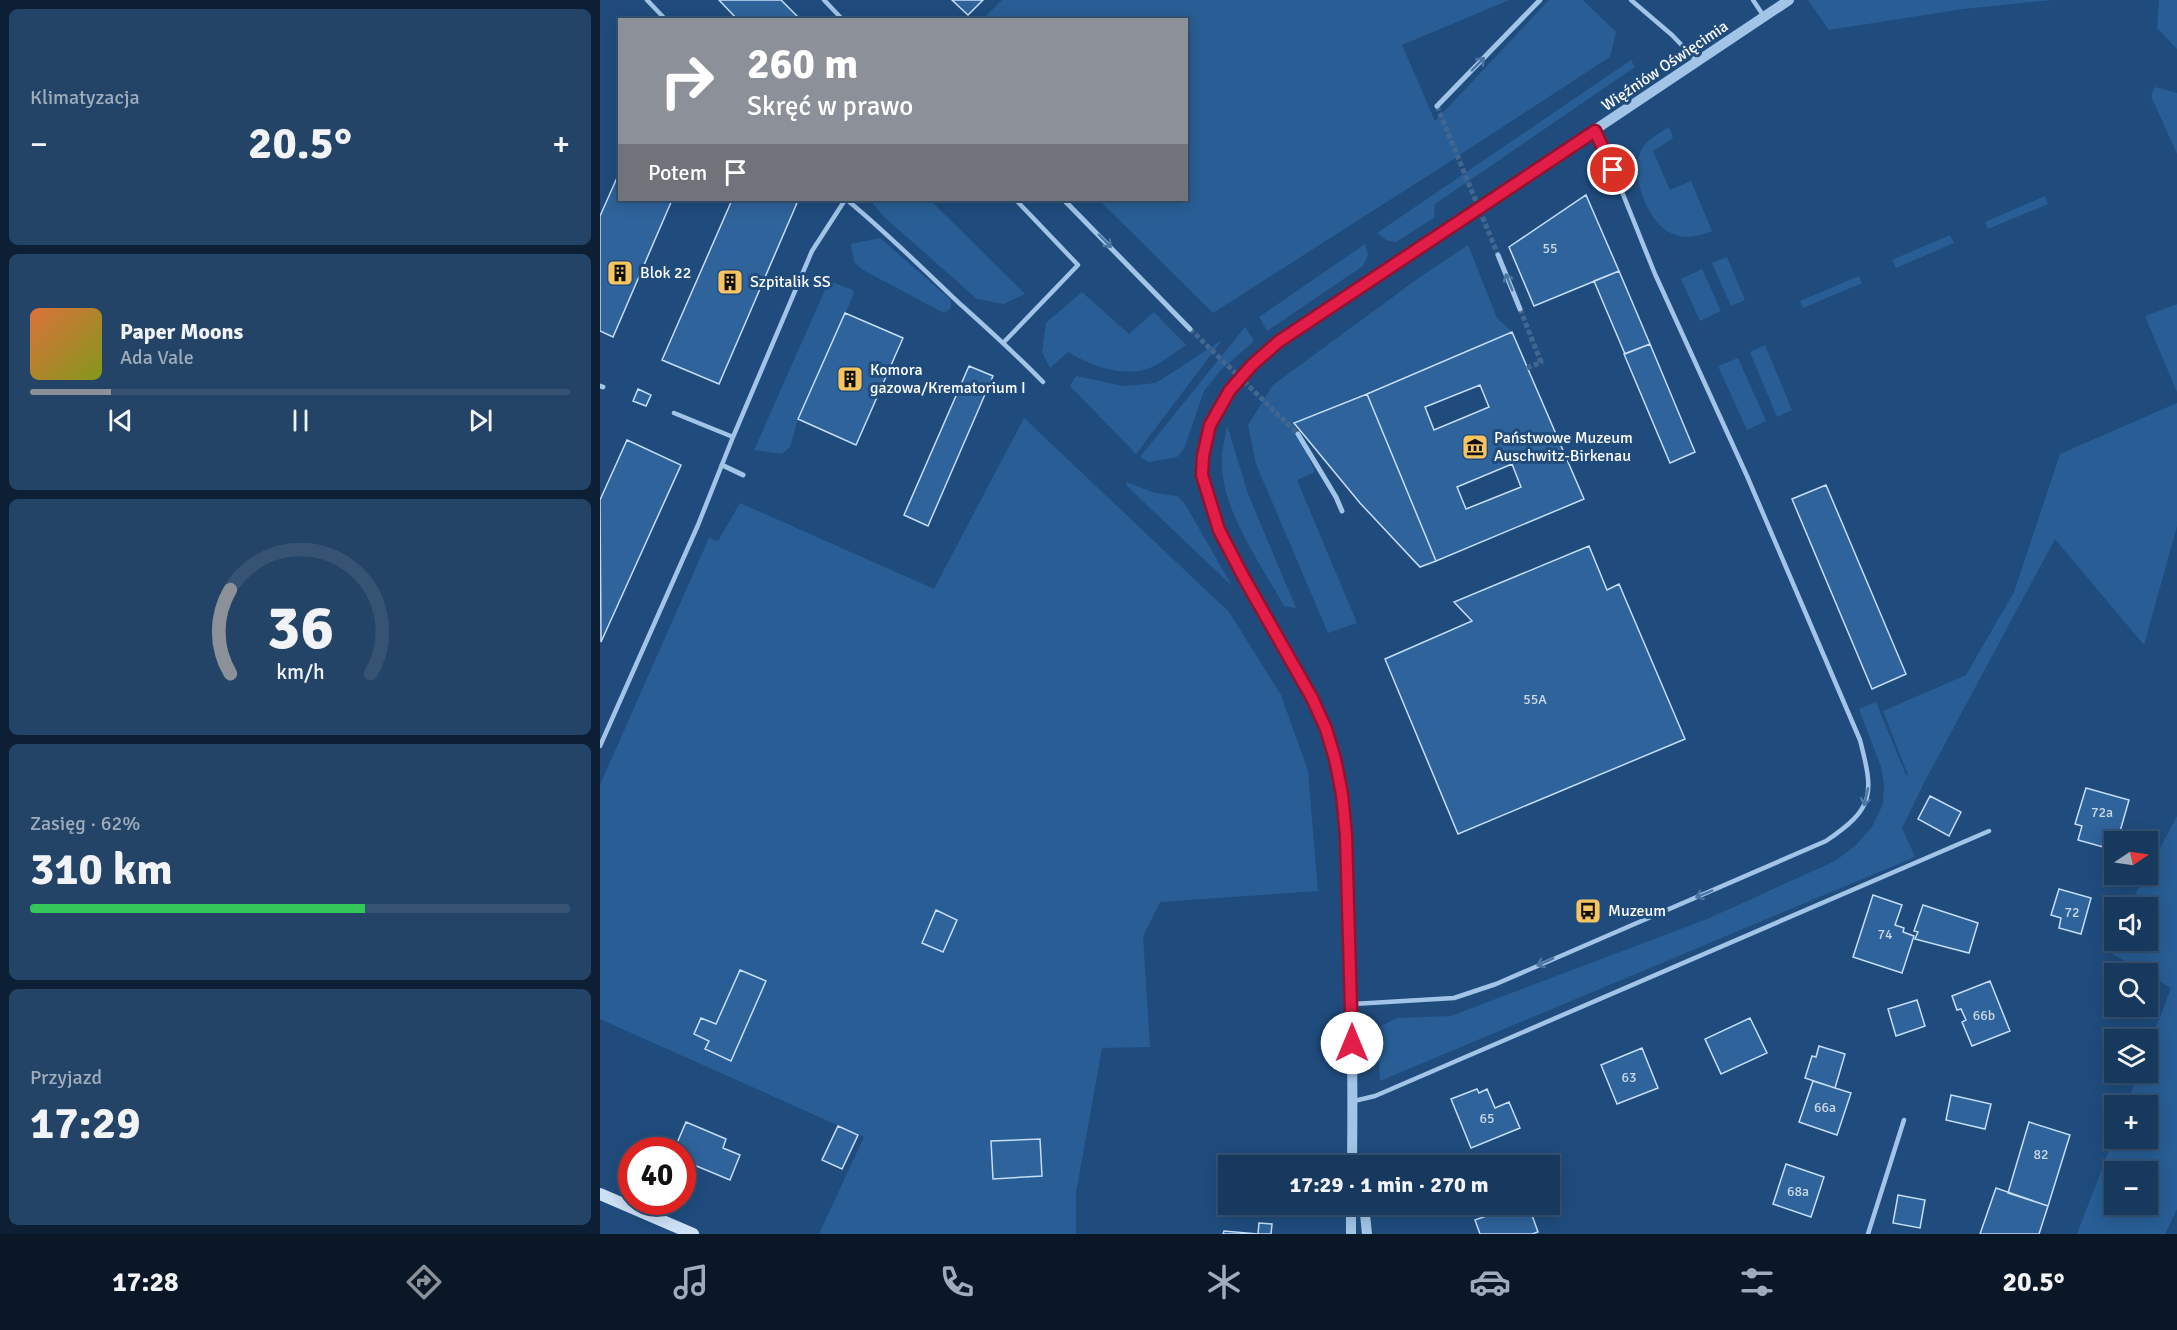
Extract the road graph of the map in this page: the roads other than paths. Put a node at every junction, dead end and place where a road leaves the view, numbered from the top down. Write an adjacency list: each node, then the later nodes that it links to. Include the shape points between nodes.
1 (647, 0): 7 (lane)
2 (824, 0): 8 (lane)
3 (1540, 0): 11 (street, one-way to 3)
4 (1631, 0): 10 (lane)
5 (1753, 0): 9 (lane)
6 (1789, 0): 9 (street, Więźniów Oświęcimia)
7 (664, 18)
8 (841, 18)
9 (1764, 18): 10 (street, Więźniów Oświęcimia)
10 (1698, 62): 12 (street, Więźniów Oświęcimia)
11 (1437, 106)
12 (1595, 131): 30 (street, Więźniów Oświęcimia, via 1278,342 1230,390 1210,425 1202,475 1219,530 1312,698 1335,759 1346,835); 30 (lane, one-way to 30, via 1860,740 1869,776 1867,803 1849,825 1826,841 1496,984 1454,998)
13 (845, 201): 24 (lane, via 812,251)
14 (847, 201): 20 (lane)
15 (1017, 201): 20 (lane, via 1078,265)
16 (1065, 201): 19 (street, one-way to 19)
17 (1498, 255): 18 (street, one-way to 17)
18 (1520, 309)
19 (1190, 329)
20 (1004, 342): 21 (lane)
21 (1043, 382)
22 (674, 413): 24 (lane)
23 (1298, 434): 27 (street)
24 (733, 437): 25 (lane)
25 (722, 465): 26 (street); 28 (lane)
26 (743, 475)
27 (1342, 511)
28 (600, 746)
29 (1989, 831): 31 (lane, via 1375,1096)
30 (1352, 1004): 31 (street, Więźniów Oświęcimia)
31 (1353, 1101): 33 (street, Więźniów Oświęcimia); 34 (street, Więźniów Oświęcimia)
32 (1904, 1120): 41 (lane)
33 (1352, 1155)
34 (1359, 1155)
35 (600, 1194): 38 (main road)
36 (1351, 1215): 39 (street)
37 (1365, 1215): 40 (street)
38 (693, 1234)
39 (1351, 1234)
40 (1367, 1234)
41 (1868, 1234)

